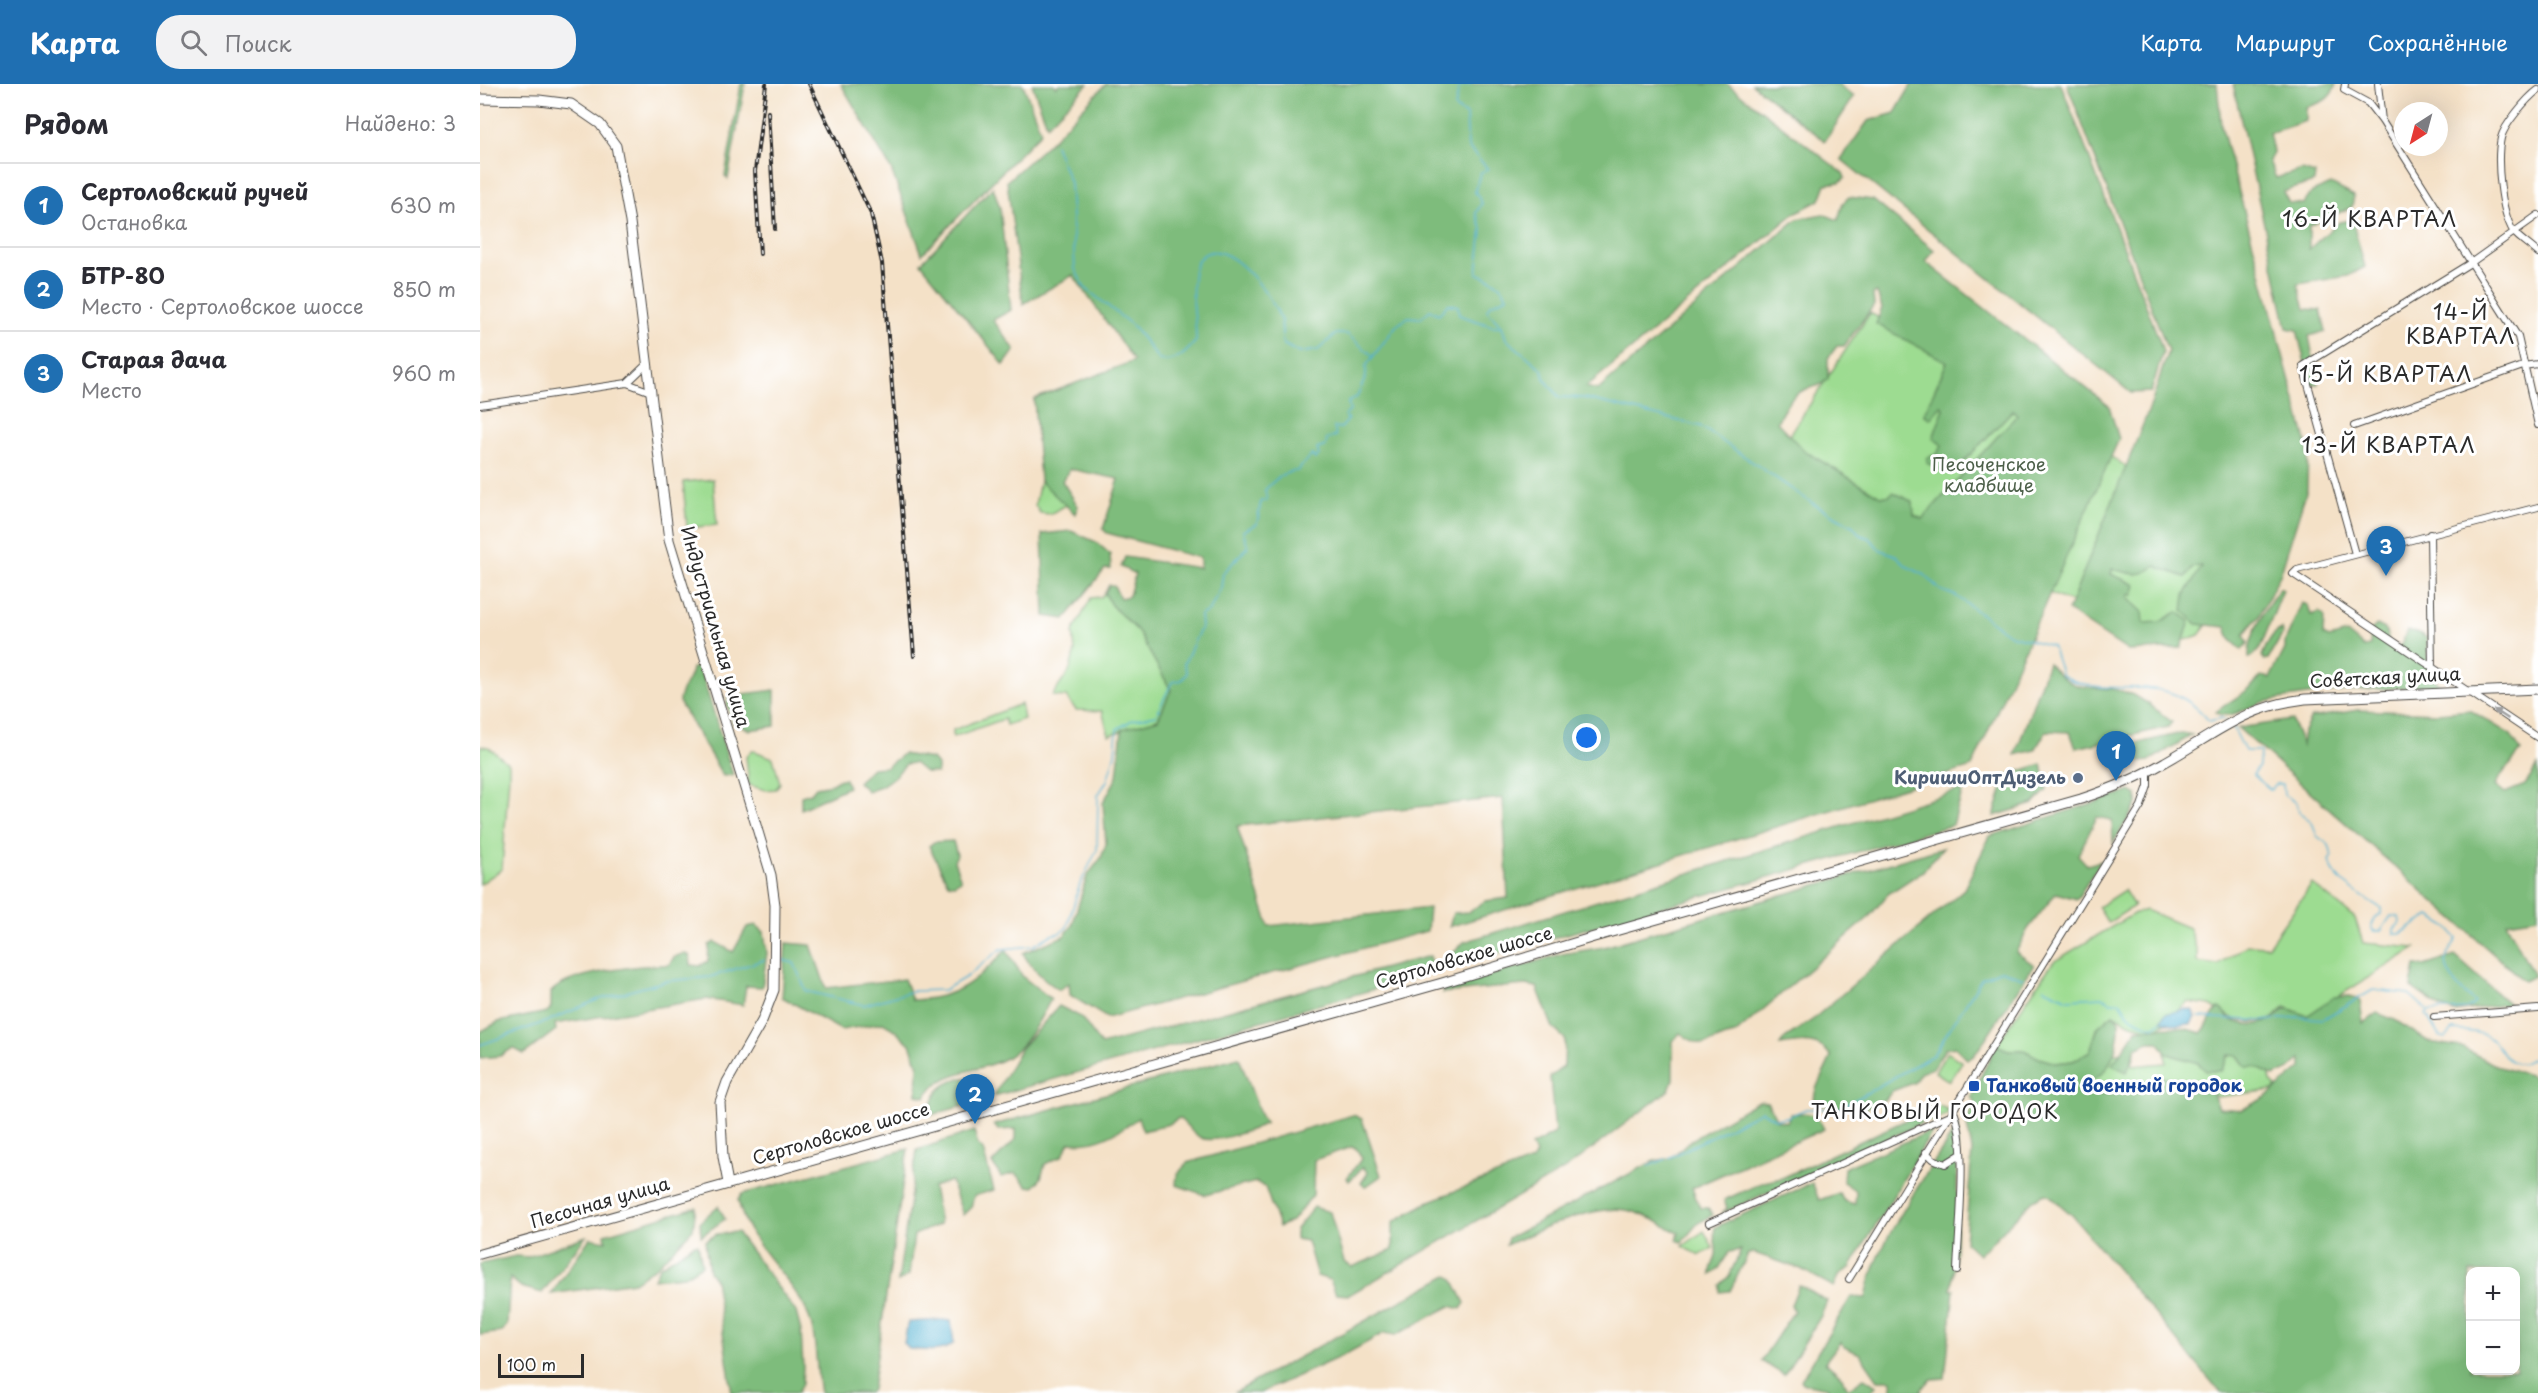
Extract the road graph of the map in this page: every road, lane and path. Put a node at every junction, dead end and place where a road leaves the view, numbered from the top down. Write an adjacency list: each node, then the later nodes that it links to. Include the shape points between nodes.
1 (2345, 84): 5 (street, via 2344,90 2368,103)
2 (2378, 84): 5 (street)
3 (2538, 90): 7 (street, via 2530,95 2501,137 2503,201)
4 (480, 99): 10 (main road, Индустриальная улица, via 571,104 600,124 616,146)
5 (2382, 121): 9 (street)
6 (2538, 215): 7 (street)
7 (2514, 231): 8 (street); 9 (street)
8 (2538, 253)
9 (2472, 262): 12 (street, via 2518,337); 20 (street, via 2303,366)
10 (648, 363): 13 (street); 14 (main road, Индустриальная улица)
11 (2538, 364): 12 (street)
12 (2523, 366): 16 (street); 17 (street)
13 (627, 383): 14 (street); 15 (street)
14 (652, 392): 32 (main road, Индустриальная улица, via 669,540 771,875 775,904 774,990 720,1102)
15 (480, 405)
16 (2538, 425)
17 (2354, 426)
18 (2538, 507): 19 (street)
19 (2430, 534): 20 (street); 21 (street)
20 (2355, 554): 21 (street, via 2293,574)
21 (2432, 669): 23 (street)
22 (2538, 689): 23 (main road, Советская улица)
23 (2464, 690): 24 (main road, Советская улица, via 2305,699 2268,705); 25 (street, one-way to 23)
24 (2216, 731): 26 (main road, Сертоловское шоссе)
25 (2538, 738)
26 (2148, 772): 29 (street, via 2141,806); 32 (main road, Сертоловское шоссе, via 2081,799)
27 (2538, 1009): 28 (street)
28 (2434, 1017)
29 (1951, 1112): 30 (street); 31 (street, via 1959,1120); 33 (street)
30 (1926, 1152): 31 (street, via 1933,1160 1946,1164); 36 (street)
31 (1961, 1154): 35 (street)
32 (728, 1183): 34 (main road, Песочная улица)
33 (1709, 1223)
34 (480, 1254)
35 (1957, 1271)
36 (1849, 1280)

